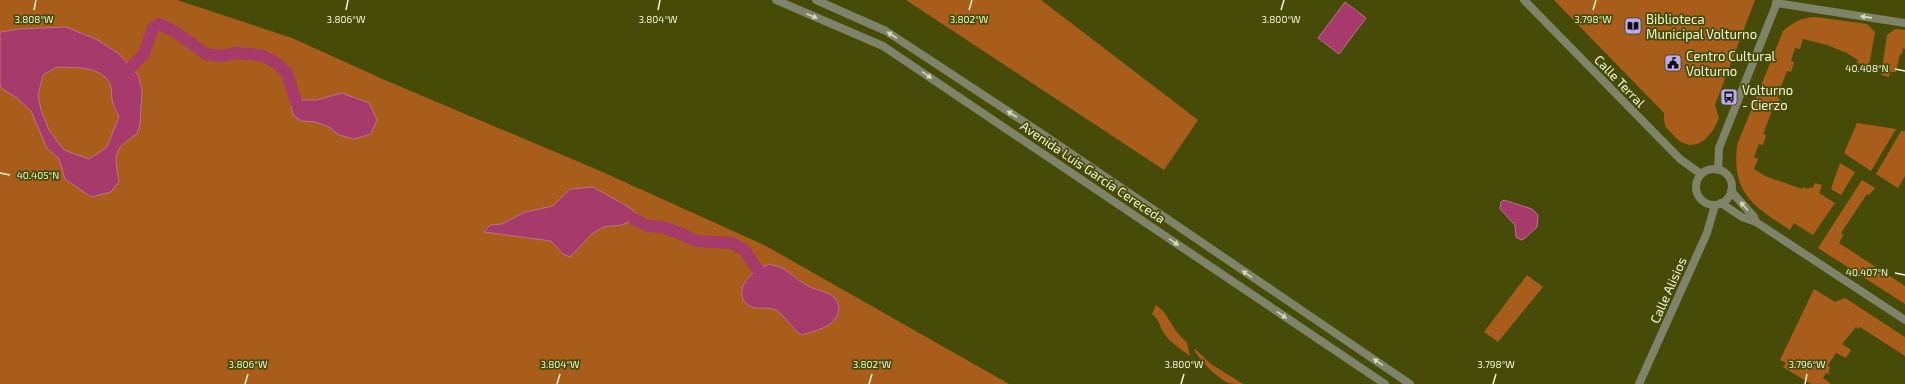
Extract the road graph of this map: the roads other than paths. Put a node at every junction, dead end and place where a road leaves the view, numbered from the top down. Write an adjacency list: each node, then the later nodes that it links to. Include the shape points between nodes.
1 (776, 0): 12 (street, Avenida Luis García Cereceda, one-way to 12, via 883,46)
2 (816, 0): 13 (street, Avenida Luis García Cereceda, one-way to 2, via 886,31)
3 (1524, 0): 7 (street, Calle Terral, via 1680,159)
4 (1777, 1): 5 (street, one-way to 4); 6 (street, via 1719,148)
5 (1905, 23)
6 (1718, 170): 7 (street); 8 (street, via 1728,176)
7 (1701, 174): 9 (street, via 1696,184 1697,194 1704,202)
8 (1731, 191): 9 (street, via 1728,199); 10 (street, one-way to 8)
9 (1718, 204): 10 (street); 14 (street, Calle Alisios)
10 (1756, 222): 11 (street)
11 (1905, 320)
12 (1386, 384)
13 (1410, 384)
14 (1639, 384)

